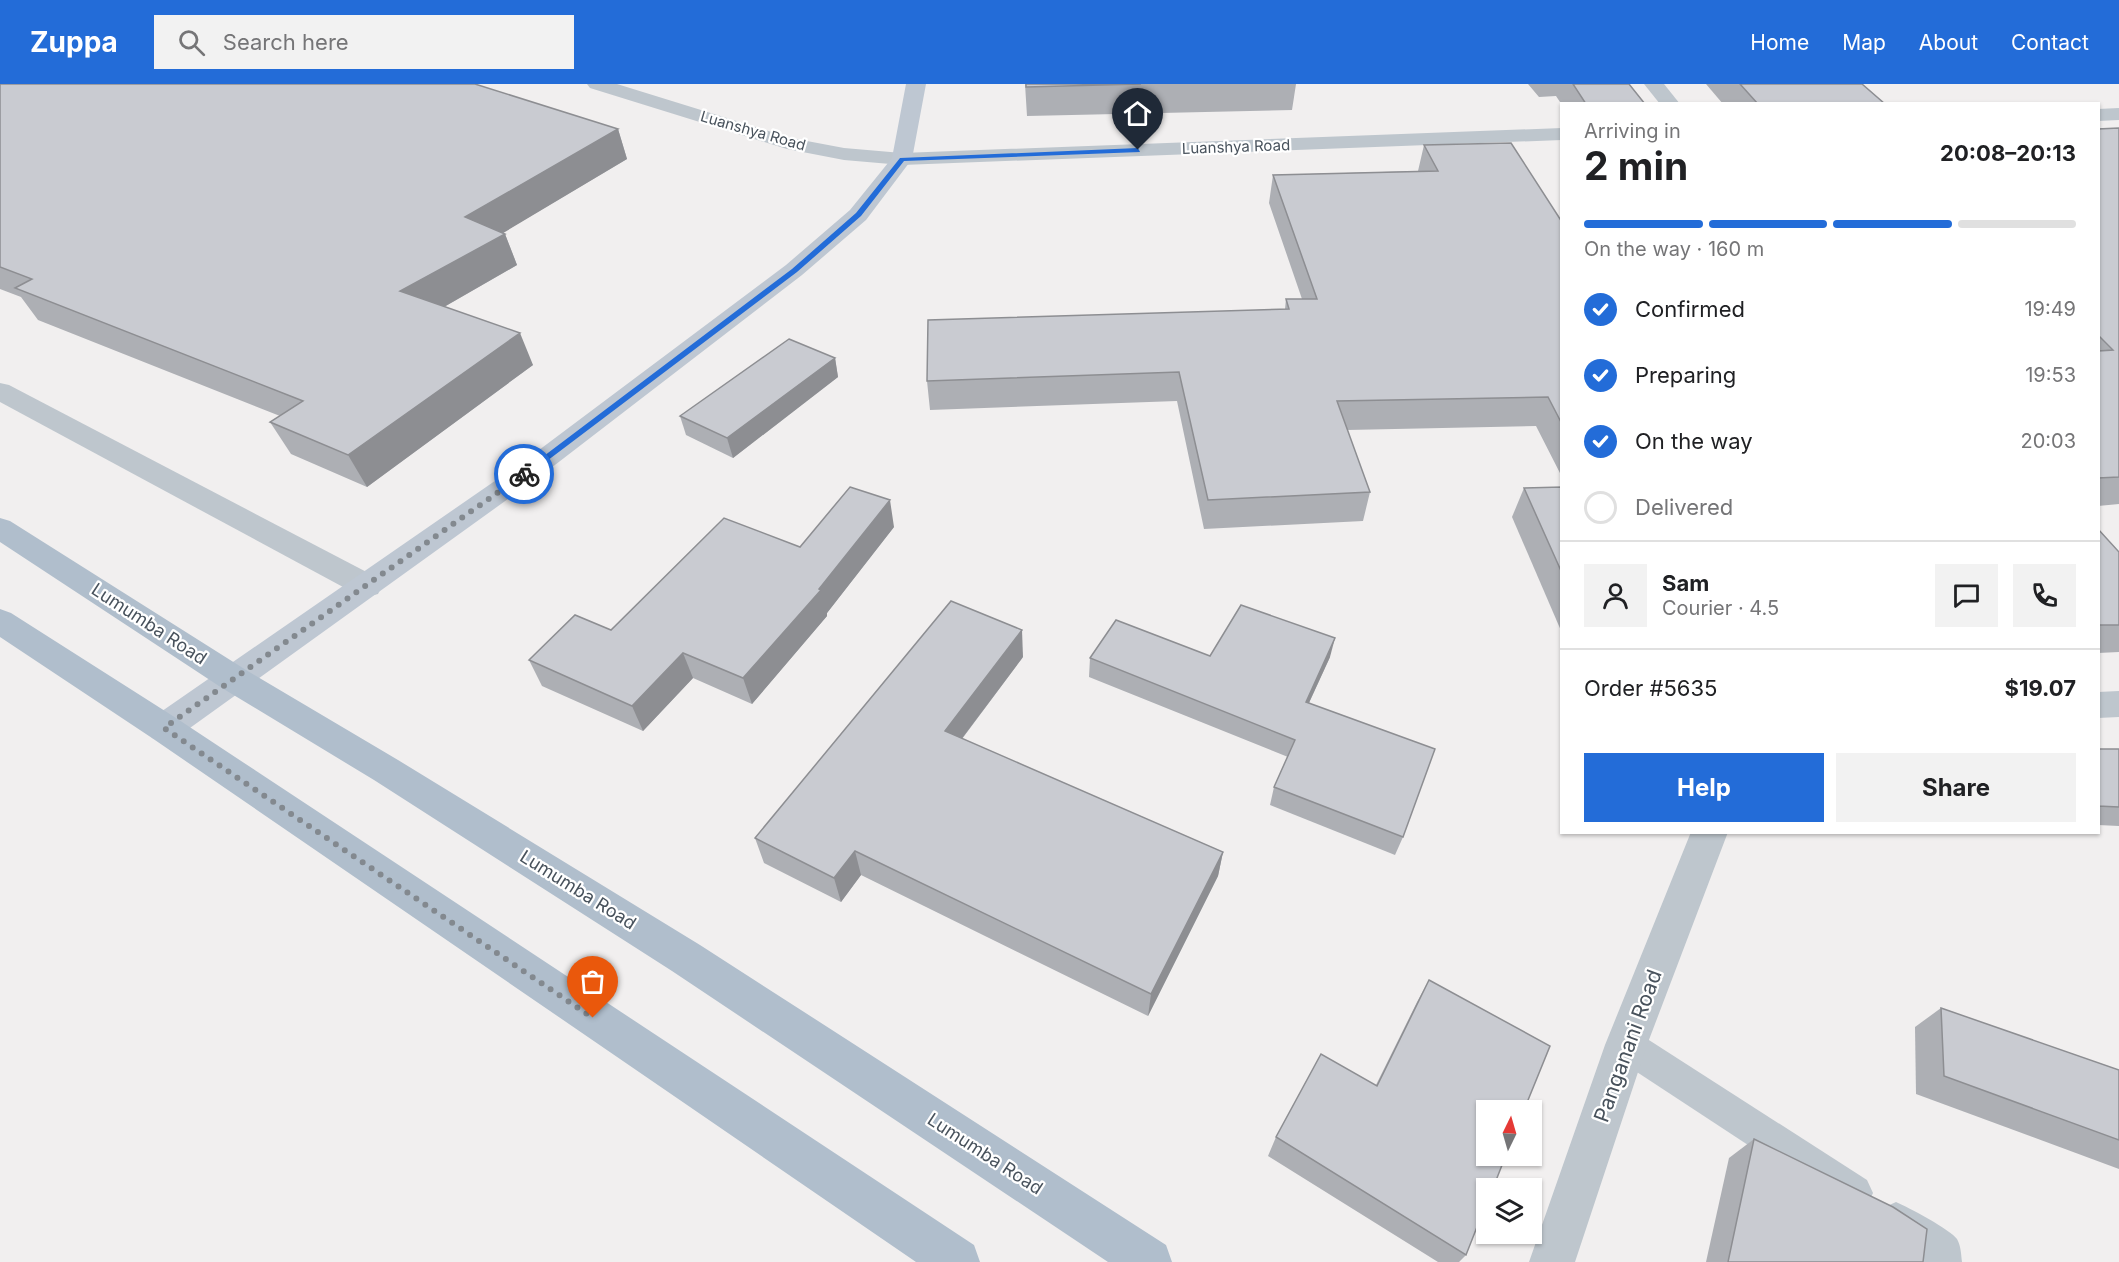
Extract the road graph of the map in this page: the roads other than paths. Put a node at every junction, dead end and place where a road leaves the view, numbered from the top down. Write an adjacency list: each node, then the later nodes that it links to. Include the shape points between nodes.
1 (597, 84): 8 (street, Luanshya Road, via 787,143 844,154)
2 (916, 84): 8 (street)
3 (1654, 84): 4 (street)
4 (1669, 102)
5 (2119, 114): 6 (street)
6 (2100, 115)
7 (1560, 134): 8 (street, Luanshya Road)
8 (902, 159): 11 (street, via 858,215 794,270 541,462)
9 (0, 392): 11 (street)
10 (0, 528): 13 (main road, Lumumba Road)
11 (368, 586): 13 (street)
12 (0, 621): 16 (main road)
13 (234, 679): 16 (street); 20 (main road, Lumumba Road, via 686,958)
14 (2119, 704): 15 (street)
15 (2100, 705)
16 (164, 728): 19 (main road)
17 (1709, 834): 18 (street, Panganani Road)
18 (1626, 1045): 21 (street, Panganani Road); 22 (lane, via 1942,1251)
19 (957, 1262)
20 (1149, 1262)
21 (1552, 1262)
22 (1943, 1262)

